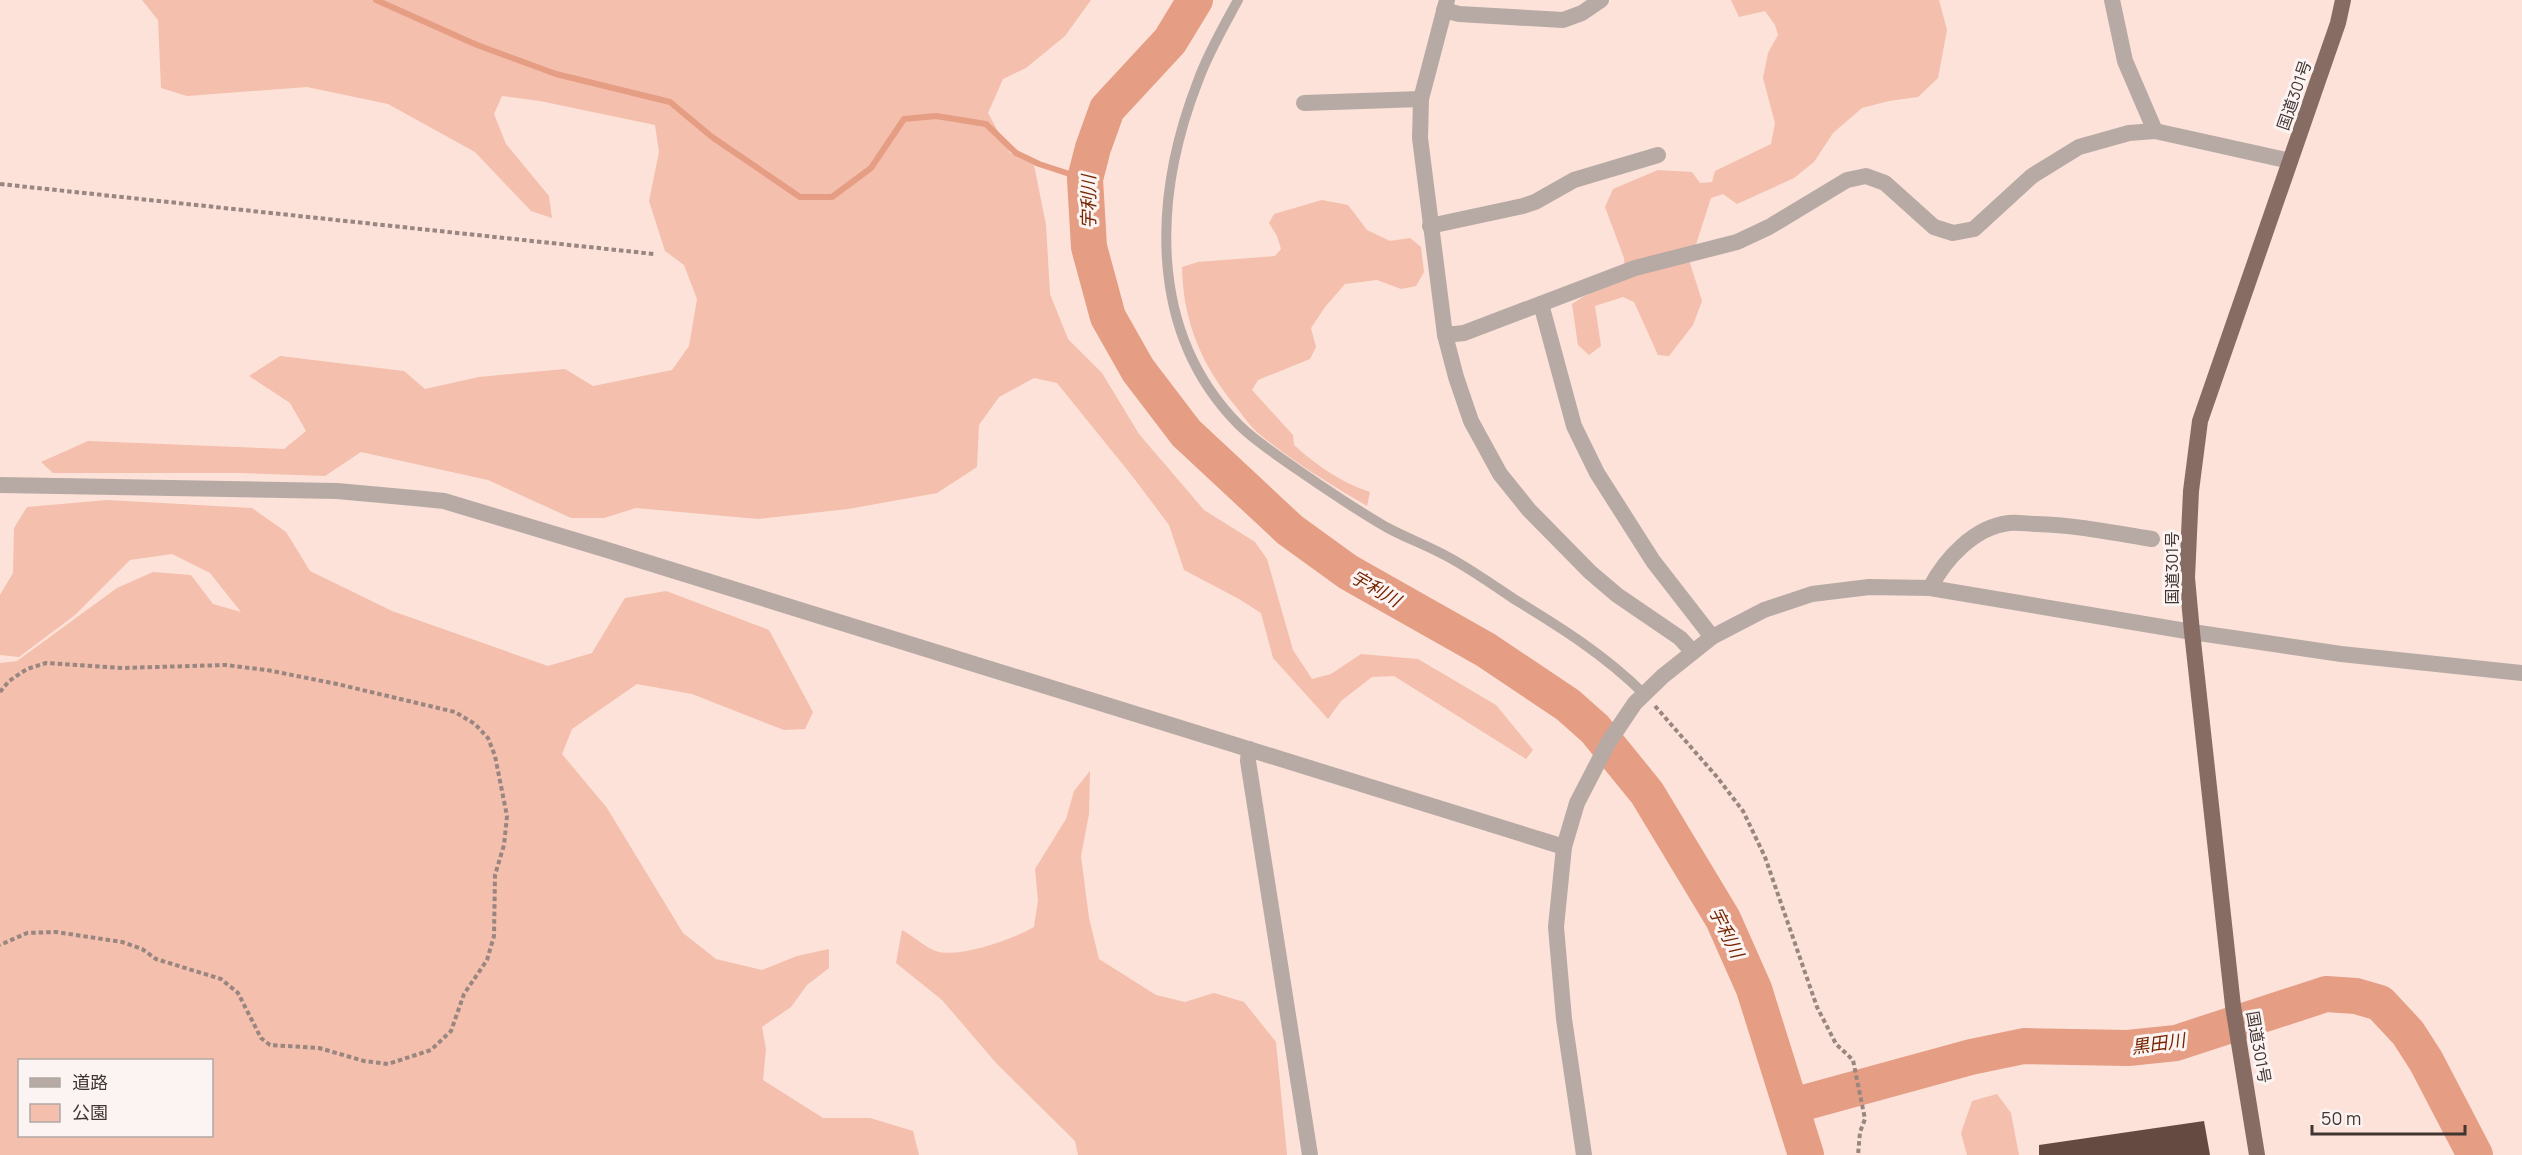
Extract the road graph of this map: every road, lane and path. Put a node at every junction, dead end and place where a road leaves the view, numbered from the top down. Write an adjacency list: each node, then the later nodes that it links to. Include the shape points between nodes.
1 (1238, 0): 24 (lane, via 1197,81 1174,159 1165,213 1170,295 1194,360 1218,399 1258,442 1363,514 1451,558 1565,631 1611,663)
2 (1601, 0): 5 (street, via 1563,20 1459,14)
3 (2112, 0): 8 (street, via 2125,61)
4 (2343, 0): 10 (highway, 国道301号)
5 (1445, 5): 6 (street)
6 (1420, 99): 7 (street); 12 (street, via 1420,138)
7 (1304, 103)
8 (2155, 131): 10 (street); 14 (street, via 2129,133 2079,147 2032,176 1974,229 1953,233 1934,226 1886,183 1866,176 1847,180 1737,242 1635,268)
9 (1658, 155): 12 (street, via 1574,180 1523,206)
10 (2290, 161): 19 (highway, 国道301号, via 2200,421 2191,491 2187,578)
11 (0, 184): 13 (path)
12 (1430, 226): 15 (street)
13 (654, 254)
14 (1541, 304): 15 (street, via 1464,333); 20 (street, via 1574,426 1597,473 1653,561)
15 (1445, 335): 21 (street, via 1471,421 1500,474 1590,572)
16 (0, 485): 25 (street, via 337,491 444,501)
17 (2152, 539): 18 (street, via 2066,525 2009,523 1981,533 1950,557)
18 (1930, 588): 19 (street); 20 (street, via 1869,586 1812,594 1764,610)
19 (2192, 632): 22 (street, via 2341,654); 31 (highway, 国道301号, via 2233,1006)
20 (1712, 637): 21 (street)
21 (1692, 651): 24 (street)
22 (2522, 673)
23 (0, 692): 27 (path, via 27,669 46,663 122,668 225,665 337,684 455,712 488,738 507,816 495,875 494,936 488,960 464,994 452,1031 431,1050 388,1064 319,1048 270,1045 261,1038 238,993 221,978 156,959 122,942 56,932 27,933)
24 (1640, 698): 26 (street, via 1608,743 1577,803); 30 (path, via 1717,777 1743,811 1765,857 1817,1007 1836,1044 1853,1060 1865,1119)
25 (1250, 749): 26 (street); 28 (street, via 1248,761)
26 (1564, 847): 29 (street, via 1556,927 1564,1018)
27 (0, 945)
28 (1310, 1155)
29 (1584, 1155)
30 (1858, 1155)
31 (2257, 1155)

